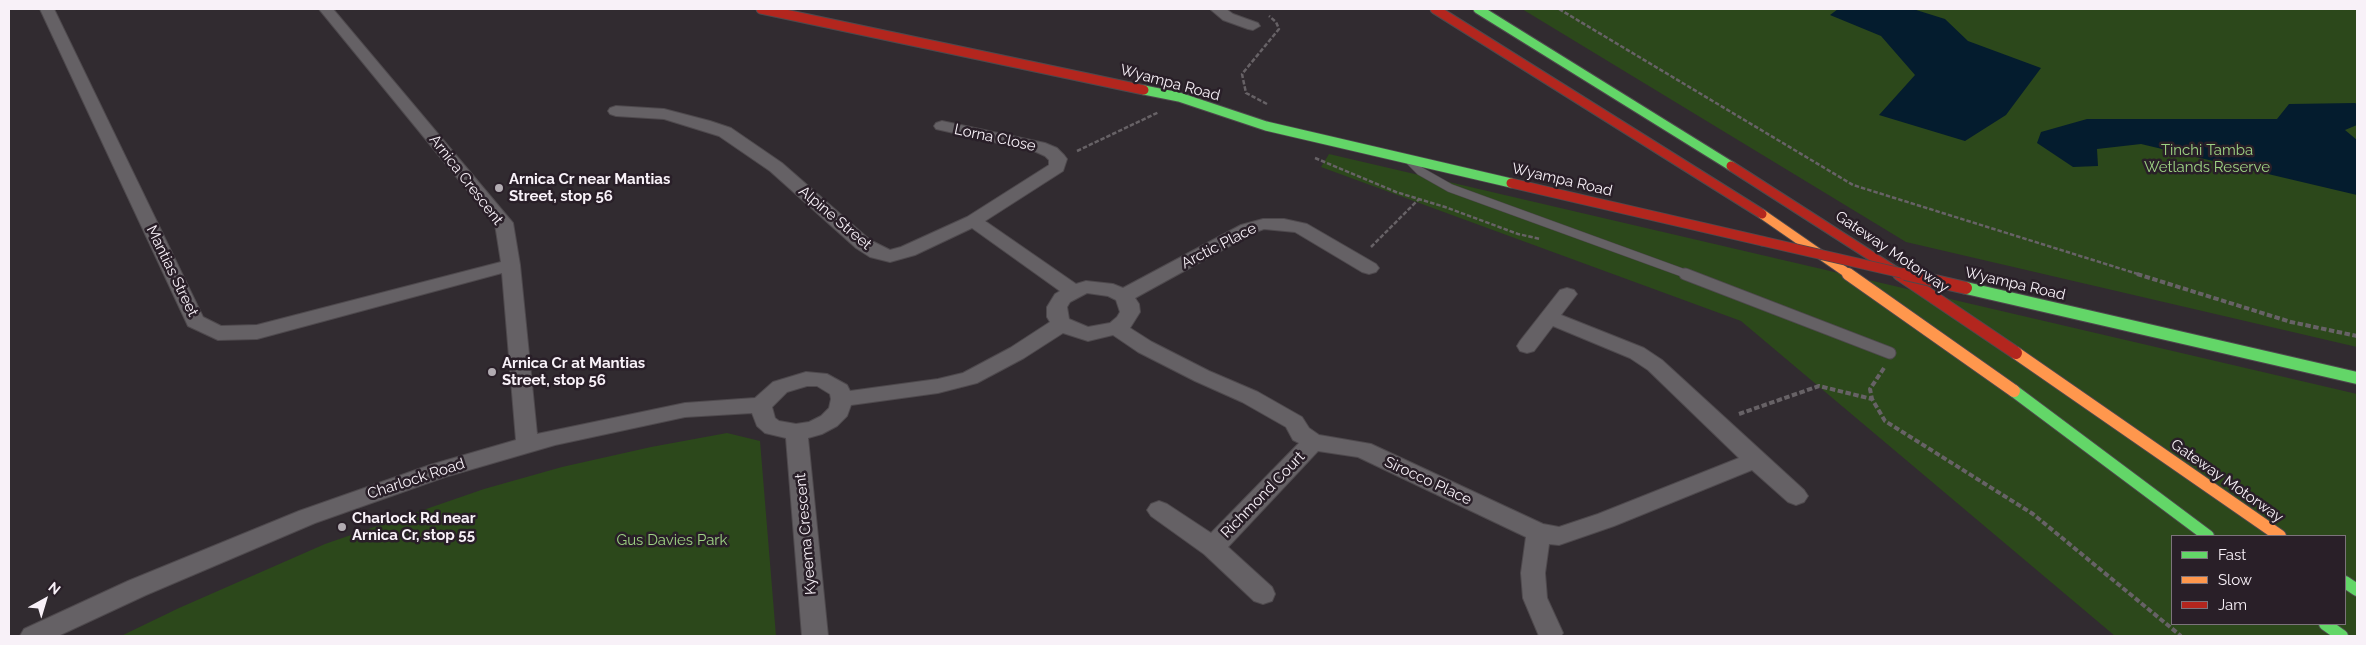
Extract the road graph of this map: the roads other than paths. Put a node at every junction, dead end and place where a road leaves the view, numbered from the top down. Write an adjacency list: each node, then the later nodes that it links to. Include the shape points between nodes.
1 (47, 9): 13 (street, Mantias Street, via 195,321 218,333 257,332)
2 (326, 9): 13 (street, Arnica Crescent, via 504,224)
3 (761, 9): 10 (main road, Wyampa Road, via 1179,97 1266,126)
4 (1217, 9): 7 (street)
5 (1435, 9): 32 (main road, via 1794,235 1964,354)
6 (1478, 9): 33 (main road, Gateway Motorway, via 1850,241)
7 (1252, 26)
8 (616, 111): 11 (street, Alpine Street, via 664,114 724,132 776,167 877,253 890,256 908,252)
9 (942, 126): 11 (street, Lorna Close, via 1039,147 1058,159 1052,171)
10 (1409, 160): 21 (lane, via 1420,171 1450,188); 22 (main road, Wyampa Road, bridge)
11 (973, 221): 14 (street)
12 (1364, 264): 16 (street, Arctic Place, via 1301,228 1263,224 1247,229)
13 (511, 265): 27 (street, Arnica Crescent)
14 (1073, 291): 16 (street, via 1100,287); 18 (street, via 1062,298 1057,307 1057,317)
15 (1567, 294): 17 (street)
16 (1124, 296): 19 (street, via 1130,312)
17 (1550, 318): 20 (street); 28 (street, via 1637,353 1655,365)
18 (1062, 324): 19 (street, via 1088,334); 23 (street, via 970,378 938,386)
19 (1116, 328): 26 (street, via 1145,347 1250,397 1294,422 1301,434)
20 (1527, 346)
21 (1890, 353)
22 (2357, 378)
23 (842, 399): 24 (street, via 839,390 831,384 820,379 806,379 780,387); 25 (street, via 829,421 814,429)
24 (761, 405): 25 (street, via 765,421 773,428); 27 (street, Charlock Road, via 685,410)
25 (796, 432): 41 (street, Kyeema Crescent)
26 (1313, 442): 31 (street, Sirocco Place, via 1363,450); 34 (street, Richmond Court)
27 (527, 445): 40 (street, Charlock Road, via 438,471 307,516)
28 (1755, 460): 29 (street); 31 (street, Sirocco Place, via 1559,536)
29 (1796, 496)
30 (1158, 510): 34 (street, Richmond Court)
31 (1539, 533): 39 (street, via 1533,573 1535,598)
32 (2207, 535)
33 (2279, 535)
34 (1214, 547): 37 (street, Richmond Court)
35 (2346, 583): 36 (main road)
36 (2357, 590)
37 (1263, 594)
38 (2326, 625): 42 (main road)
39 (1550, 633)
40 (33, 636)
41 (815, 636)
42 (2342, 636)

